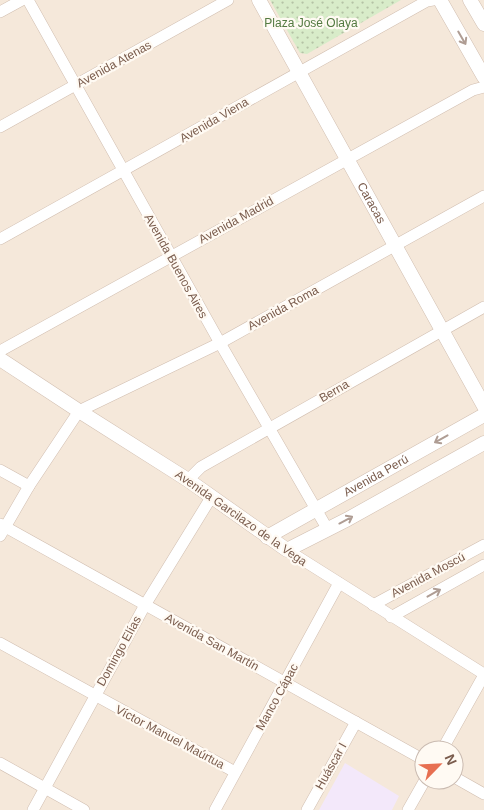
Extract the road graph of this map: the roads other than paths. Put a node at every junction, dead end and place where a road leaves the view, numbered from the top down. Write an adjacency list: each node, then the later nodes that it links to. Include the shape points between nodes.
1 (22, 0): 7 (street)
2 (28, 0): 11 (street, Avenida Buenos Aires)
3 (228, 0): 11 (street, Avenida Atenas)
4 (259, 0): 9 (street, Caracas)
5 (432, 0): 9 (street, Avenida Viena); 10 (street, one-way to 10)
6 (470, 0): 8 (street)
7 (0, 12)
8 (484, 24)
9 (299, 72): 14 (street, Caracas); 15 (street, Avenida Viena)
10 (484, 77): 12 (street, Avenida Madrid)
11 (77, 84): 13 (street, Avenida Atenas); 15 (street, Avenida Buenos Aires)
12 (478, 89): 14 (street, Avenida Madrid)
13 (0, 127)
14 (347, 159): 18 (street, Caracas); 19 (street, Avenida Madrid)
15 (124, 171): 17 (street, Avenida Viena); 19 (street, Avenida Buenos Aires)
16 (484, 196): 18 (street, Avenida Roma)
17 (0, 239)
18 (395, 246): 21 (street, Caracas); 22 (street, Avenida Roma)
19 (171, 257): 22 (street, Avenida Buenos Aires); 23 (street, Avenida Madrid)
20 (484, 307): 21 (street, Berna)
21 (442, 330): 25 (street, Caracas); 28 (street, Berna)
22 (220, 343): 26 (street, Avenida Roma); 28 (street, Avenida Buenos Aires)
23 (0, 351)
24 (0, 359): 26 (street, Avenida Garcilazo de la Vega)
25 (484, 406)
26 (79, 412): 31 (street, Avenida Garcilazo de la Vega); 32 (street)
27 (484, 415): 34 (street, Avenida Perú, one-way to 34)
28 (269, 428): 31 (street, Berna, via 201,467); 34 (street, Avenida Buenos Aires)
29 (484, 443): 36 (street, Avenida Perú, one-way to 29)
30 (0, 470): 32 (street)
31 (188, 480): 33 (street, Avenida Garcilazo de la Vega)
32 (29, 486): 35 (street)
33 (212, 496): 37 (street, Avenida Garcilazo de la Vega); 44 (street, Domingo Elías)
34 (315, 510): 36 (street, Avenida Buenos Aires); 37 (street, Avenida Perú)
35 (2, 529): 44 (street, Avenida San Martín)
36 (328, 530): 39 (street, Avenida Perú)
37 (267, 537): 39 (street, Avenida Garcilazo de la Vega)
38 (484, 545): 40 (street, Avenida Moscú)
39 (287, 550): 43 (street, Avenida Garcilazo de la Vega)
40 (461, 557): 42 (street); 45 (street, Avenida Moscú)
41 (484, 565): 42 (street, Avenida Moscú)
42 (470, 573): 46 (street, Avenida Moscú, one-way to 42)
43 (338, 584): 45 (street, Avenida Garcilazo de la Vega); 49 (street, Manco Cápac)
44 (145, 604): 49 (street, Avenida San Martín); 50 (street, Domingo Elías)
45 (373, 605): 46 (street, Avenida Garcilazo de la Vega)
46 (391, 617): 48 (street, Avenida Garcilazo de la Vega)
47 (0, 643): 50 (street, Víctor Manuel Maúrtua)
48 (484, 674): 52 (street)
49 (284, 683): 51 (street, Avenida San Martín); 55 (street, Manco Cápac)
50 (94, 696): 55 (street, Víctor Manuel Maúrtua); 57 (street, Domingo Elías)
51 (356, 722): 53 (street, Avenida San Martín); 63 (street, Huáscar I)
52 (448, 740)
53 (414, 754)
54 (0, 762): 57 (street)
55 (235, 772): 62 (street, Manco Cápac)
56 (464, 783): 59 (street)
57 (45, 788): 60 (street, Domingo Elías); 61 (street)
58 (419, 790): 64 (street)
59 (484, 794)
60 (33, 810)
61 (84, 810)
62 (215, 810)
63 (307, 810)
64 (408, 810)

